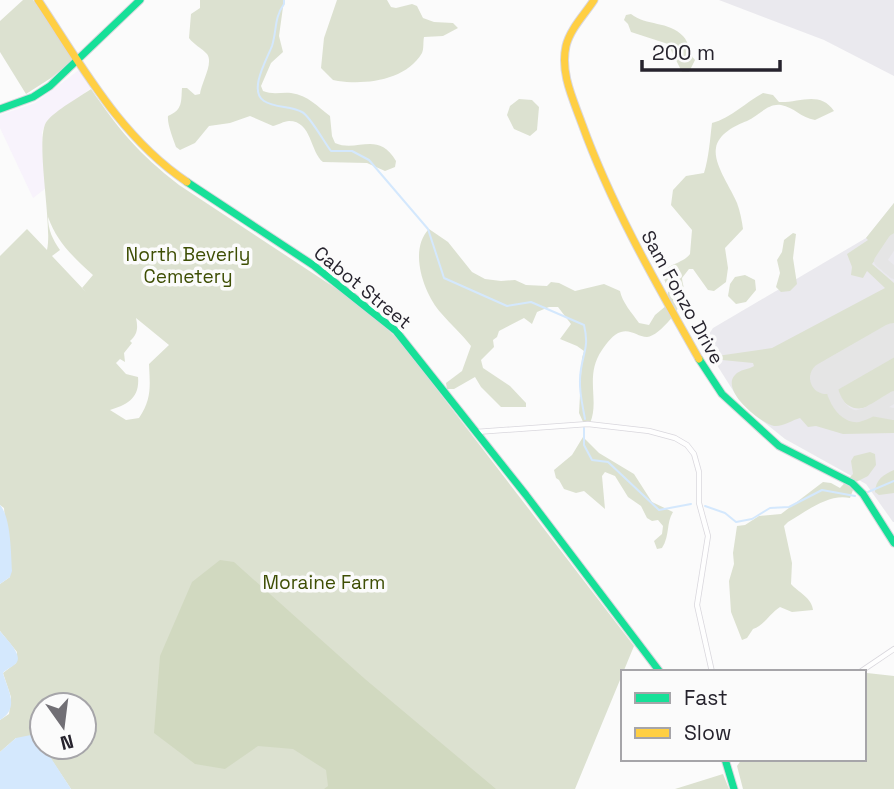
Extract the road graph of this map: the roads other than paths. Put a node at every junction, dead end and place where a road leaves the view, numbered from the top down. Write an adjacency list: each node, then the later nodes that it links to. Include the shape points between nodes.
1 (38, 0): 4 (main road, Cabot Street)
2 (140, 0): 4 (main road)
3 (594, 0): 7 (main road, Sam Fonzo Drive, via 566,46 565,77 592,151 640,254 723,394 779,446 852,483)
4 (78, 60): 5 (main road, via 40,93); 6 (main road, Cabot Street, via 146,151 313,265 381,318)
5 (0, 109)
6 (476, 432): 9 (main road, Cabot Street); 10 (street, via 588,424 649,431 687,444 698,465 699,503 708,536 697,605)
7 (894, 543)
8 (894, 649): 11 (street)
9 (658, 670)
10 (712, 670)
11 (863, 670)
12 (728, 761): 13 (main road)
13 (734, 789)

